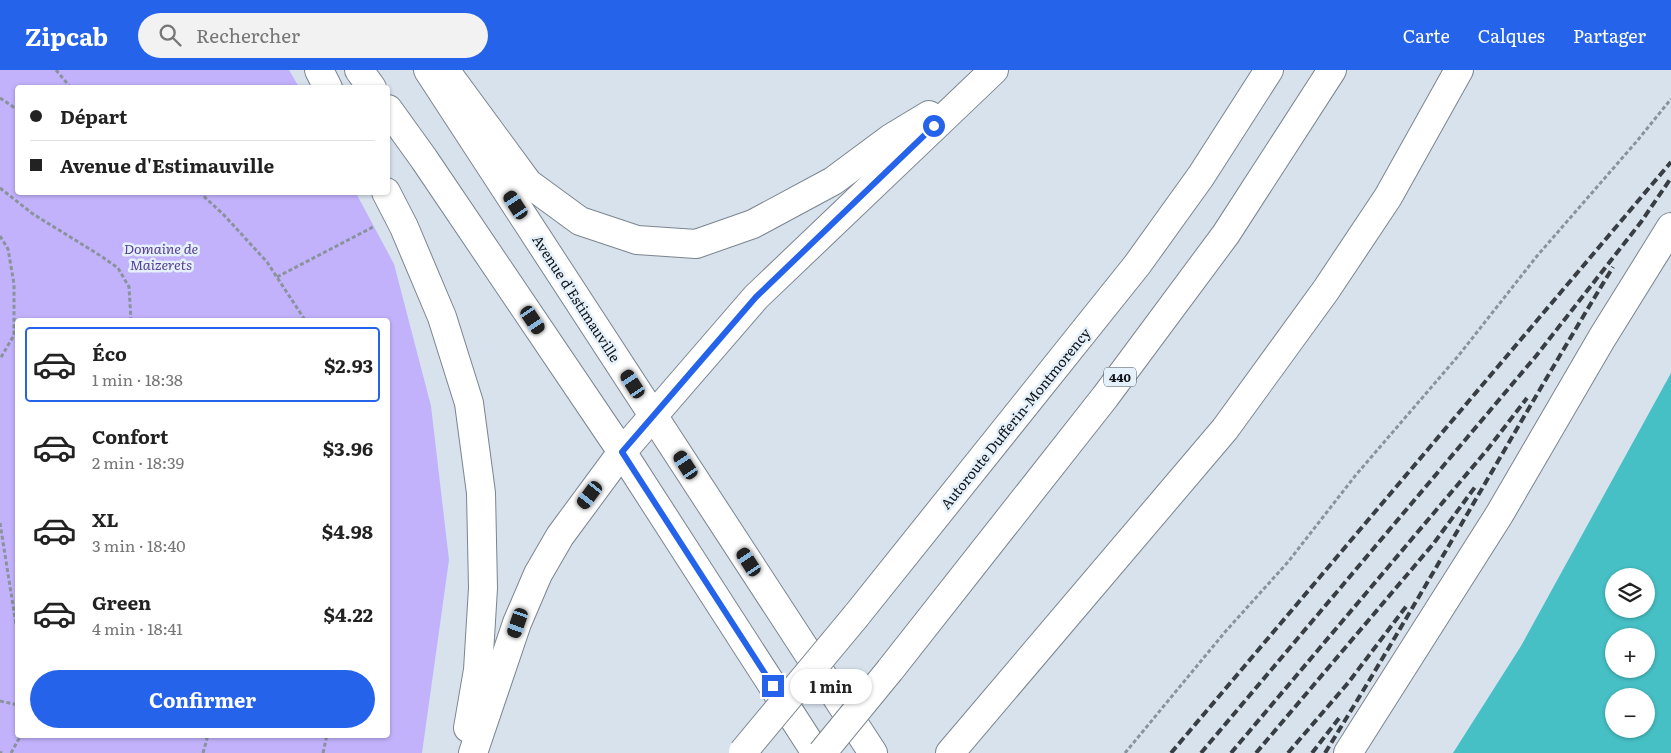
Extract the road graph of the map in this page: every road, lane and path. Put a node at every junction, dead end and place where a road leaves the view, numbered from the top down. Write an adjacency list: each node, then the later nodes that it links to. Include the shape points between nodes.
1 (56, 70): 10 (path)
2 (319, 70): 11 (main road)
3 (359, 70): 12 (main road)
4 (428, 70): 26 (main road, Avenue d'Estimauville)
5 (445, 70): 9 (main road, via 528,183 580,221 637,240 696,244 753,224 833,181 891,138)
6 (1269, 70): 40 (main road, Autoroute Dufferin-Montmorency, bridge, via 1202,176 1137,265)
7 (1332, 70): 42 (main road, 440, bridge, via 1226,234 1105,397)
8 (1459, 70): 44 (main road, via 1388,197 1326,290 1225,429)
9 (984, 78): 26 (main road, via 756,297)
10 (68, 85)
11 (326, 85)
12 (370, 85)
13 (0, 98): 15 (path)
14 (1671, 99): 45 (path, via 1355,476 1288,562)
15 (15, 108)
16 (390, 112): 27 (main road)
17 (0, 188): 23 (path, via 33,214 118,268 129,286)
18 (202, 195): 22 (path, via 229,220)
19 (392, 203): 22 (path); 38 (main road, via 442,317 470,404 481,493 483,588 478,670)
20 (1671, 227): 46 (main road, via 1499,515)
21 (0, 236): 25 (path, via 8,249 14,284 14,335)
22 (277, 277): 24 (path)
23 (131, 318)
24 (303, 318)
25 (0, 359)
26 (654, 416): 27 (main road); 43 (main road, Avenue d'Estimauville)
27 (622, 452): 39 (main road, via 560,536 538,574); 41 (main road)
28 (0, 523): 29 (path)
29 (15, 616)
30 (0, 700): 31 (path)
31 (15, 704)
32 (19, 738): 35 (path)
33 (207, 738): 36 (path)
34 (326, 738): 37 (path)
35 (11, 753)
36 (203, 753)
37 (323, 753)
38 (464, 753)
39 (473, 753)
40 (743, 753)
41 (816, 753)
42 (822, 753)
43 (873, 753)
44 (950, 753)
45 (1125, 753)
46 (1348, 753)

